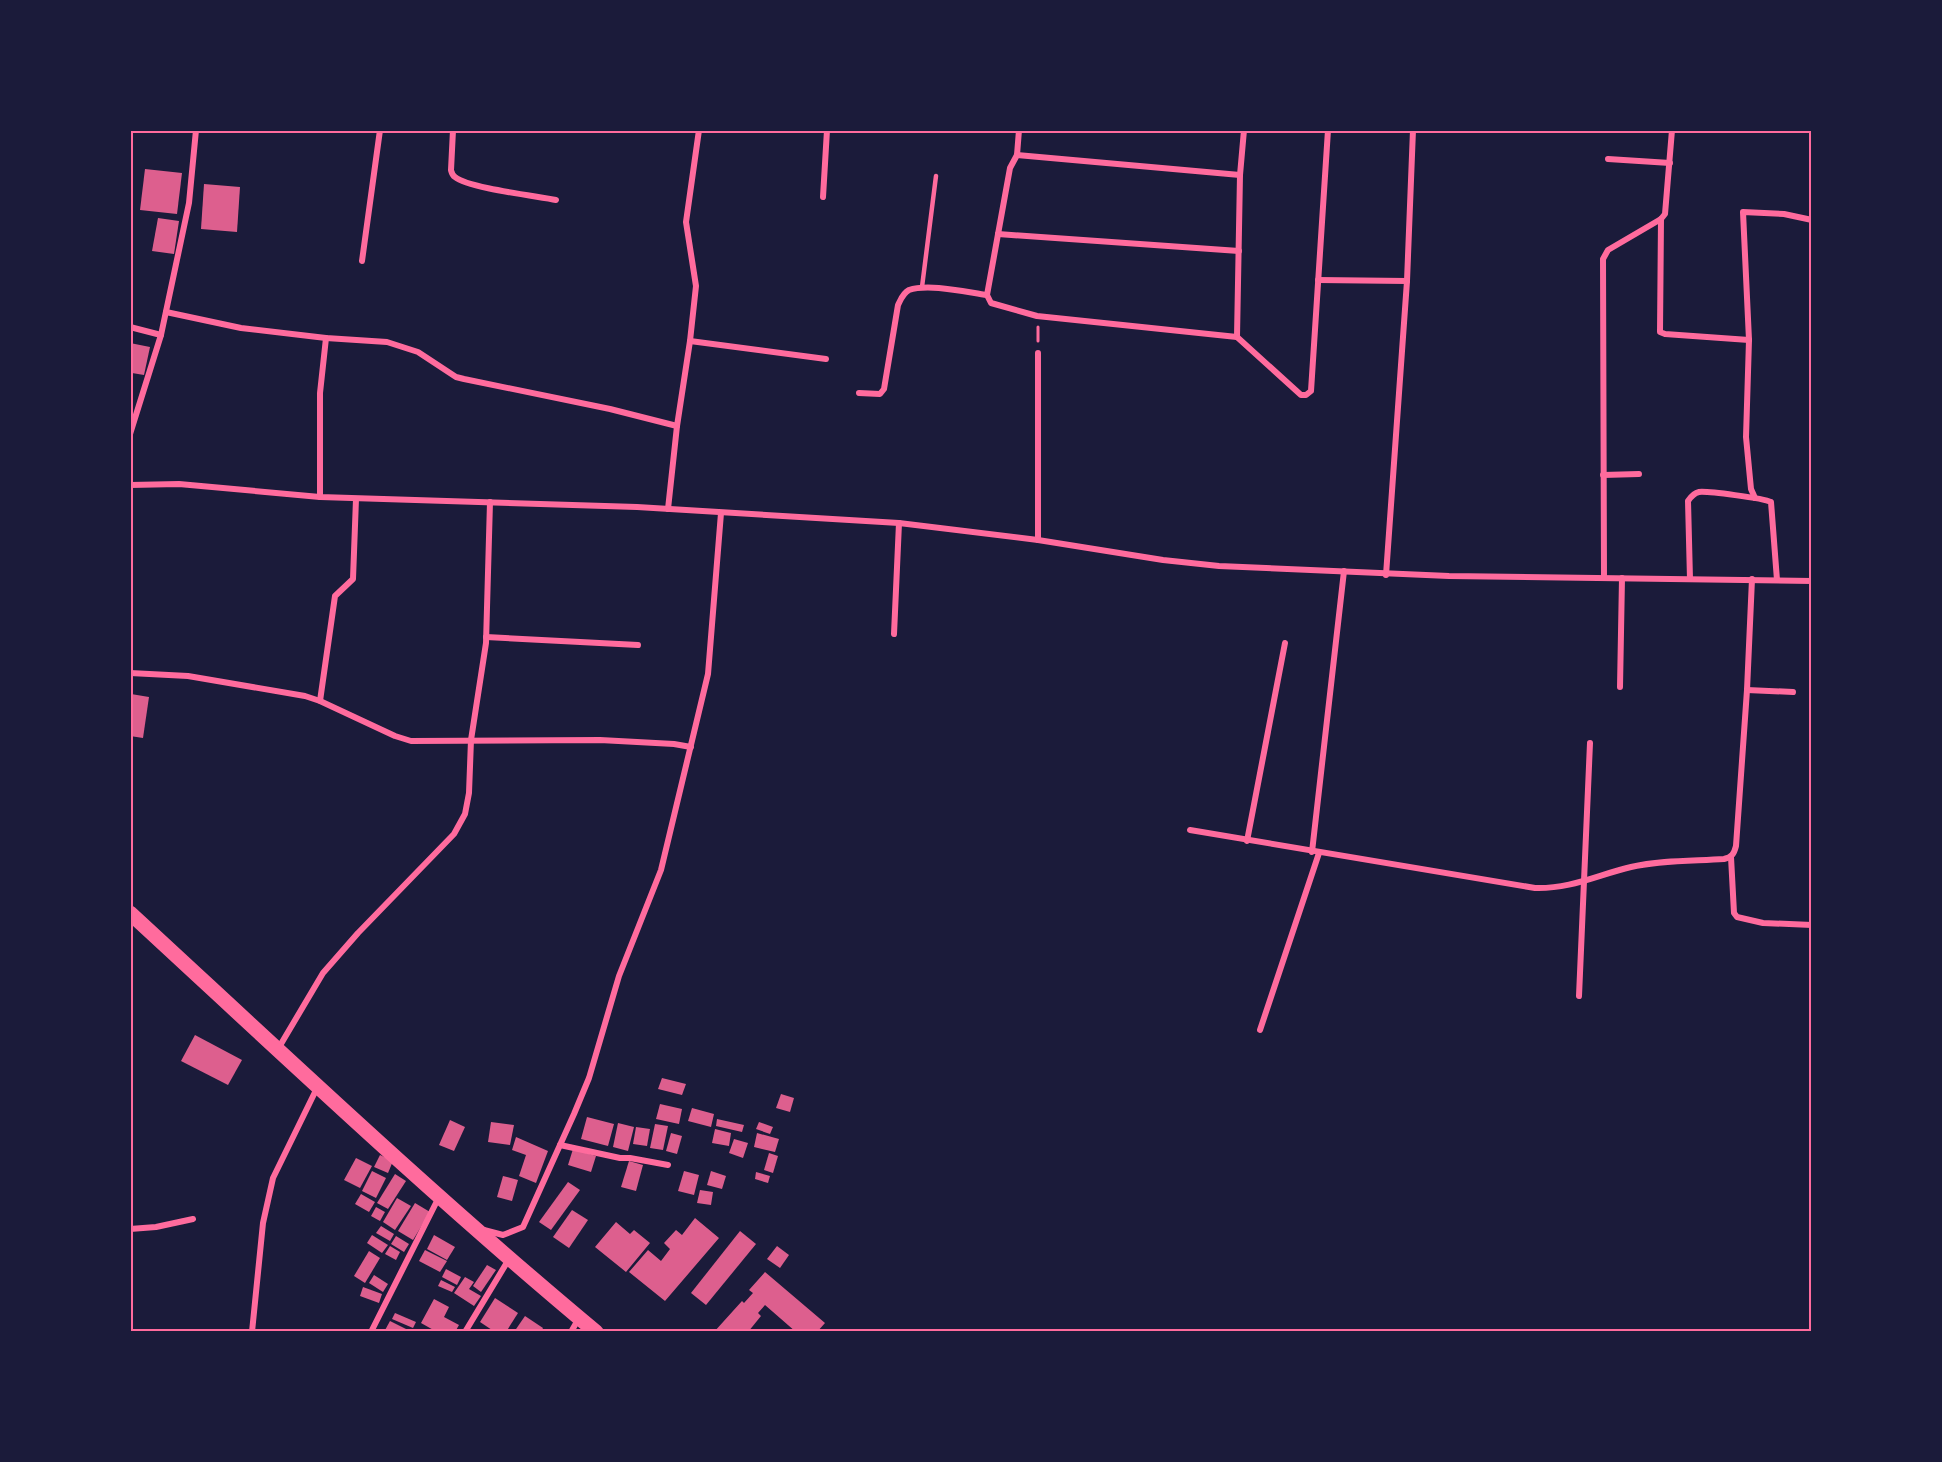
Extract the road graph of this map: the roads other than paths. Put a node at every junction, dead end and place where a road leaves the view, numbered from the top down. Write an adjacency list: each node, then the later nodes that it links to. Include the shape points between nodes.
1 (196, 130): 27 (street, via 189,203)
2 (380, 130): 22 (street)
3 (453, 130): 17 (street, via 451,170 456,178)
4 (699, 130): 33 (street, via 686,222 696,286)
5 (827, 130): 16 (street)
6 (1019, 130): 11 (street)
7 (1244, 130): 14 (street)
8 (1328, 130): 23 (street)
9 (1413, 130): 24 (street)
10 (1672, 130): 13 (street)
11 (1017, 155): 14 (street); 20 (street, via 1010,168)
12 (1608, 159): 13 (street)
13 (1670, 163): 18 (street, via 1667,206)
14 (1240, 175): 21 (street)
15 (936, 176): 25 (lane)
16 (823, 196)
17 (556, 200)
18 (1660, 219): 32 (street, via 1660,332); 40 (street, via 1608,250 1603,258)
19 (1812, 220): 32 (street, via 1743,212)
20 (998, 234): 21 (street); 26 (street)
21 (1239, 251): 30 (street)
22 (362, 261)
23 (1318, 280): 24 (street); 30 (street, via 1311,391 1306,395 1295,392)
24 (1407, 281): 51 (street)
25 (922, 287): 26 (street); 36 (street, via 903,294 898,305 882,392)
26 (987, 295): 30 (street, via 991,303 1037,316)
27 (166, 312): 29 (street); 31 (street, via 241,328)
28 (130, 327): 29 (street)
29 (161, 335): 38 (street)
30 (1237, 337)
31 (326, 338): 37 (street, via 387,342 418,352 456,377); 42 (street, via 320,393)
32 (1749, 340): 43 (street, via 1746,437)
33 (690, 341): 35 (street); 37 (street)
34 (1038, 353): 49 (street)
35 (826, 359)
36 (859, 393)
37 (677, 426): 46 (street)
38 (130, 434)
39 (1639, 474): 40 (street)
40 (1603, 475): 52 (street)
41 (130, 485): 42 (street, via 179,484)
42 (320, 497): 44 (street)
43 (1755, 498): 54 (street, via 1699,492 1689,498); 56 (street, via 1771,502)
44 (356, 499): 45 (street); 66 (street, via 353,575 336,596)
45 (490, 502): 46 (street); 59 (street)
46 (668, 509): 47 (street)
47 (721, 513): 48 (street); 69 (street, via 708,674)
48 (899, 523): 49 (street); 58 (street)
49 (1038, 540): 50 (street, via 1208,565)
50 (1344, 571): 51 (street); 72 (street)
51 (1386, 575): 52 (street)
52 (1604, 578): 53 (street)
53 (1622, 578): 54 (street); 63 (street)
54 (1690, 579): 55 (street)
55 (1752, 579): 56 (street); 64 (street)
56 (1777, 580): 57 (street)
57 (1812, 581)
58 (894, 634)
59 (486, 637): 61 (street); 67 (street)
60 (1285, 643): 71 (street)
61 (638, 645)
62 (130, 673): 66 (street, via 188,676)
63 (1620, 687)
64 (1747, 690): 65 (street); 73 (street, via 1736,846)
65 (1793, 692)
66 (320, 701): 67 (street, via 404,739)
67 (471, 740): 69 (street, via 600,740); 79 (street, via 469,793 465,814 454,834 323,974)
68 (1590, 743): 74 (street)
69 (691, 747): 81 (street, via 661,870 619,976 588,1078)
70 (1190, 830): 71 (street)
71 (1247, 841): 72 (street)
72 (1316, 852): 74 (street, via 1535,888); 78 (street)
73 (1731, 857): 74 (street, via 1630,867); 76 (street, via 1737,917 1763,923)
74 (1583, 883): 77 (street)
75 (130, 913): 79 (main road)
76 (1812, 925)
77 (1579, 996)
78 (1260, 1030)
79 (278, 1048): 80 (main road)
80 (318, 1088): 83 (main road); 89 (street, via 273,1178 263,1223)
81 (561, 1145): 82 (street); 85 (street, via 523,1227 503,1235)
82 (668, 1165)
83 (439, 1196): 85 (main road); 90 (street)
84 (193, 1219): 86 (street)
85 (474, 1228): 87 (main road)
86 (130, 1229)
87 (509, 1258): 88 (main road); 91 (street)
88 (579, 1318): 92 (street); 93 (main road)
89 (252, 1332)
90 (371, 1332)
91 (465, 1332)
92 (571, 1332)
93 (596, 1332)

